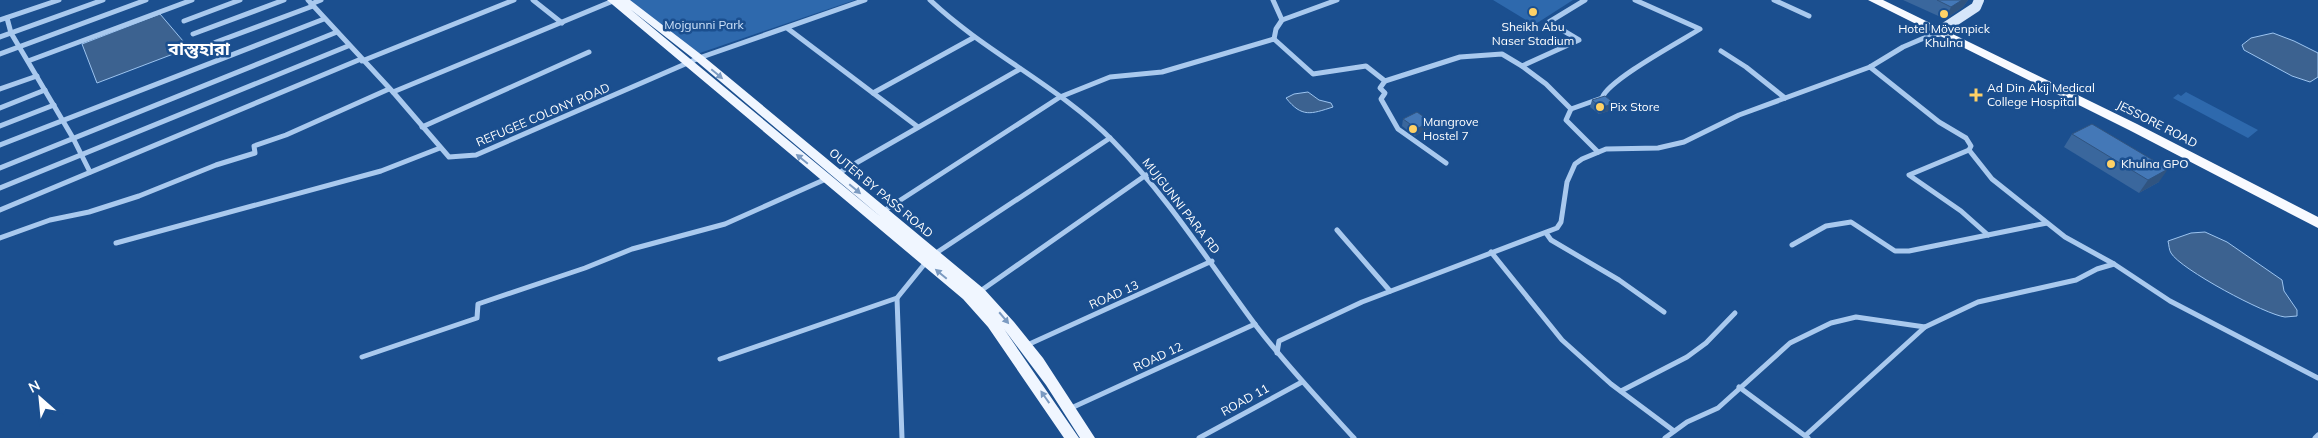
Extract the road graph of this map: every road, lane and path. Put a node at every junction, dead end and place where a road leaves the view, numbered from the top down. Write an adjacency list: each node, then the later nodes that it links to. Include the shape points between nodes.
1 (59, 0): 22 (street)
2 (103, 0): 31 (street)
3 (146, 0): 36 (street)
4 (192, 0): 44 (street)
5 (240, 0): 26 (street)
6 (284, 0): 32 (street)
7 (321, 0): 20 (street)
8 (514, 0): 42 (street)
9 (533, 0): 27 (street)
10 (616, 0): 27 (street); 43 (main road, OUTER BY PASS ROAD)
11 (865, 0): 28 (street, REFUGEE COLONY ROAD)
12 (930, 0): 34 (street, MUJGUNNI PARA RD)
13 (1273, 0): 25 (street)
14 (1337, 0): 25 (street)
15 (1584, 0): 45 (street, via 1549,22 1579,40)
16 (1634, 0): 58 (street, via 1700,29 1628,73 1604,92 1602,98)
17 (1774, 0): 21 (street)
18 (1874, 0): 30 (highway, JESSORE ROAD)
19 (1979, 0): 30 (main road, via 1976,7)
20 (310, 3): 23 (street, REFUGEE COLONY ROAD); 38 (street)
21 (1808, 16)
22 (7, 18): 24 (street); 31 (street)
23 (324, 19): 29 (street, REFUGEE COLONY ROAD); 59 (street)
24 (0, 20)
25 (1282, 20): 35 (street)
26 (184, 21)
27 (562, 24): 52 (street)
28 (787, 28): 43 (street, REFUGEE COLONY ROAD); 53 (street)
29 (337, 32): 37 (street, REFUGEE COLONY ROAD); 63 (street)
30 (1938, 32): 46 (street); 78 (highway, JESSORE ROAD, via 2134,127)
31 (11, 33): 33 (street); 36 (street)
32 (193, 34)
33 (0, 37)
34 (972, 38): 47 (street, MUJGUNNI PARA RD); 53 (street)
35 (1274, 39): 49 (street, via 1313,74 1366,66); 54 (street, via 1162,72 1110,77)
36 (19, 46): 41 (street); 44 (street)
37 (348, 46): 42 (street, REFUGEE COLONY ROAD); 69 (street)
38 (203, 47)
39 (1721, 51): 55 (street, via 1740,61)
40 (589, 52): 61 (street)
41 (0, 54)
42 (362, 60): 52 (street, REFUGEE COLONY ROAD); 72 (street)
43 (693, 60): 66 (street, REFUGEE COLONY ROAD, via 476,156 449,157); 74 (main road, OUTER BY PASS ROAD)
44 (28, 61): 48 (street)
45 (1522, 66): 49 (street, via 1502,54 1460,57); 58 (street)
46 (1870, 67): 55 (street); 67 (street, via 1939,122 1966,138 1971,146)
47 (1020, 69): 54 (street, MUJGUNNI PARA RD); 62 (street)
48 (37, 76): 50 (street); 51 (street)
49 (1384, 81): 70 (street, via 1380,88 1385,93 1381,100 1398,129)
50 (0, 89)
51 (46, 90): 56 (street); 57 (street)
52 (391, 91): 61 (street, REFUGEE COLONY ROAD); 83 (street, via 254,146 255,153 139,196 50,220)
53 (873, 93): 62 (street)
54 (1060, 97): 64 (street, MUJGUNNI PARA RD); 77 (street)
55 (1785, 98): 68 (street, via 1674,145 1620,147)
56 (54, 106): 59 (street); 60 (street)
57 (0, 108)
58 (1572, 109): 68 (street, via 1566,120)
59 (62, 121): 63 (street); 65 (street)
60 (0, 126)
61 (422, 127): 66 (street, REFUGEE COLONY ROAD)
62 (918, 127): 74 (street)
63 (73, 138): 69 (street); 71 (street)
64 (1110, 138): 73 (street, MUJGUNNI PARA RD); 87 (street)
65 (0, 145)
66 (440, 148): 84 (street, via 381,171)
67 (1969, 150): 79 (street, via 1992,179); 82 (street, via 1909,175 1961,211)
68 (1598, 152): 81 (street, via 1575,164 1567,182 1561,222)
69 (80, 156): 72 (street); 75 (street)
70 (1446, 164)
71 (0, 168)
72 (90, 172): 76 (street)
73 (1146, 175): 88 (street, MUJGUNNI PARA RD); 91 (street)
74 (831, 177): 77 (main road, OUTER BY PASS ROAD, one-way to 77); 87 (main road, OUTER BY PASS ROAD); 99 (street, via 725,224 632,249 478,304 477,318)
75 (0, 188)
76 (0, 210)
77 (882, 212): 87 (main road, OUTER BY PASS ROAD)
78 (2318, 223)
79 (2047, 224): 82 (street); 89 (street)
80 (1337, 230): 90 (street)
81 (1546, 233): 86 (street); 93 (street, via 1551,240 1619,280)
82 (1988, 235): 85 (street, via 1909,252 1895,251 1851,222 1826,226)
83 (0, 238)
84 (116, 243)
85 (1792, 246)
86 (1491, 252): 90 (street); 104 (street, via 1562,340)
87 (930, 258): 91 (main road, OUTER BY PASS ROAD); 92 (street); 110 (main road, OUTER BY PASS ROAD, one-way to 87, via 994,323)
88 (1212, 261): 95 (street, MUJGUNNI PARA RD); 97 (street, ROAD 13)
89 (2114, 264): 96 (street, via 2076,280 1978,302); 101 (street, via 2170,301)
90 (1390, 290): 98 (street, via 1280,341)
91 (979, 292): 97 (main road, OUTER BY PASS ROAD, one-way to 97, via 1004,317)
92 (897, 298): 100 (street); 109 (street)
93 (1664, 312)
94 (1735, 313): 104 (street, via 1706,343 1687,357)
95 (1255, 324): 98 (street, MUJGUNNI PARA RD); 105 (street, ROAD 12)
96 (1924, 327): 103 (street, via 1856,317 1831,323 1790,343); 108 (street)
97 (1025, 346): 105 (main road, OUTER BY PASS ROAD)
98 (1277, 353): 102 (street, MUJGUNNI PARA RD)
99 (362, 357)
100 (720, 359)
101 (2318, 378)
102 (1302, 382): 112 (street, ROAD 11); 113 (street, MUJGUNNI PARA RD)
103 (1739, 387): 106 (street, via 1718,408); 108 (street)
104 (1621, 391): 106 (street)
105 (1070, 409): 111 (main road, OUTER BY PASS ROAD)
106 (1674, 431): 114 (street)
107 (2318, 435): 115 (street)
108 (1807, 436)
109 (902, 438)
110 (1072, 438)
111 (1088, 438)
112 (1199, 438)
113 (1353, 438)
114 (1665, 438)
115 (2315, 438)

